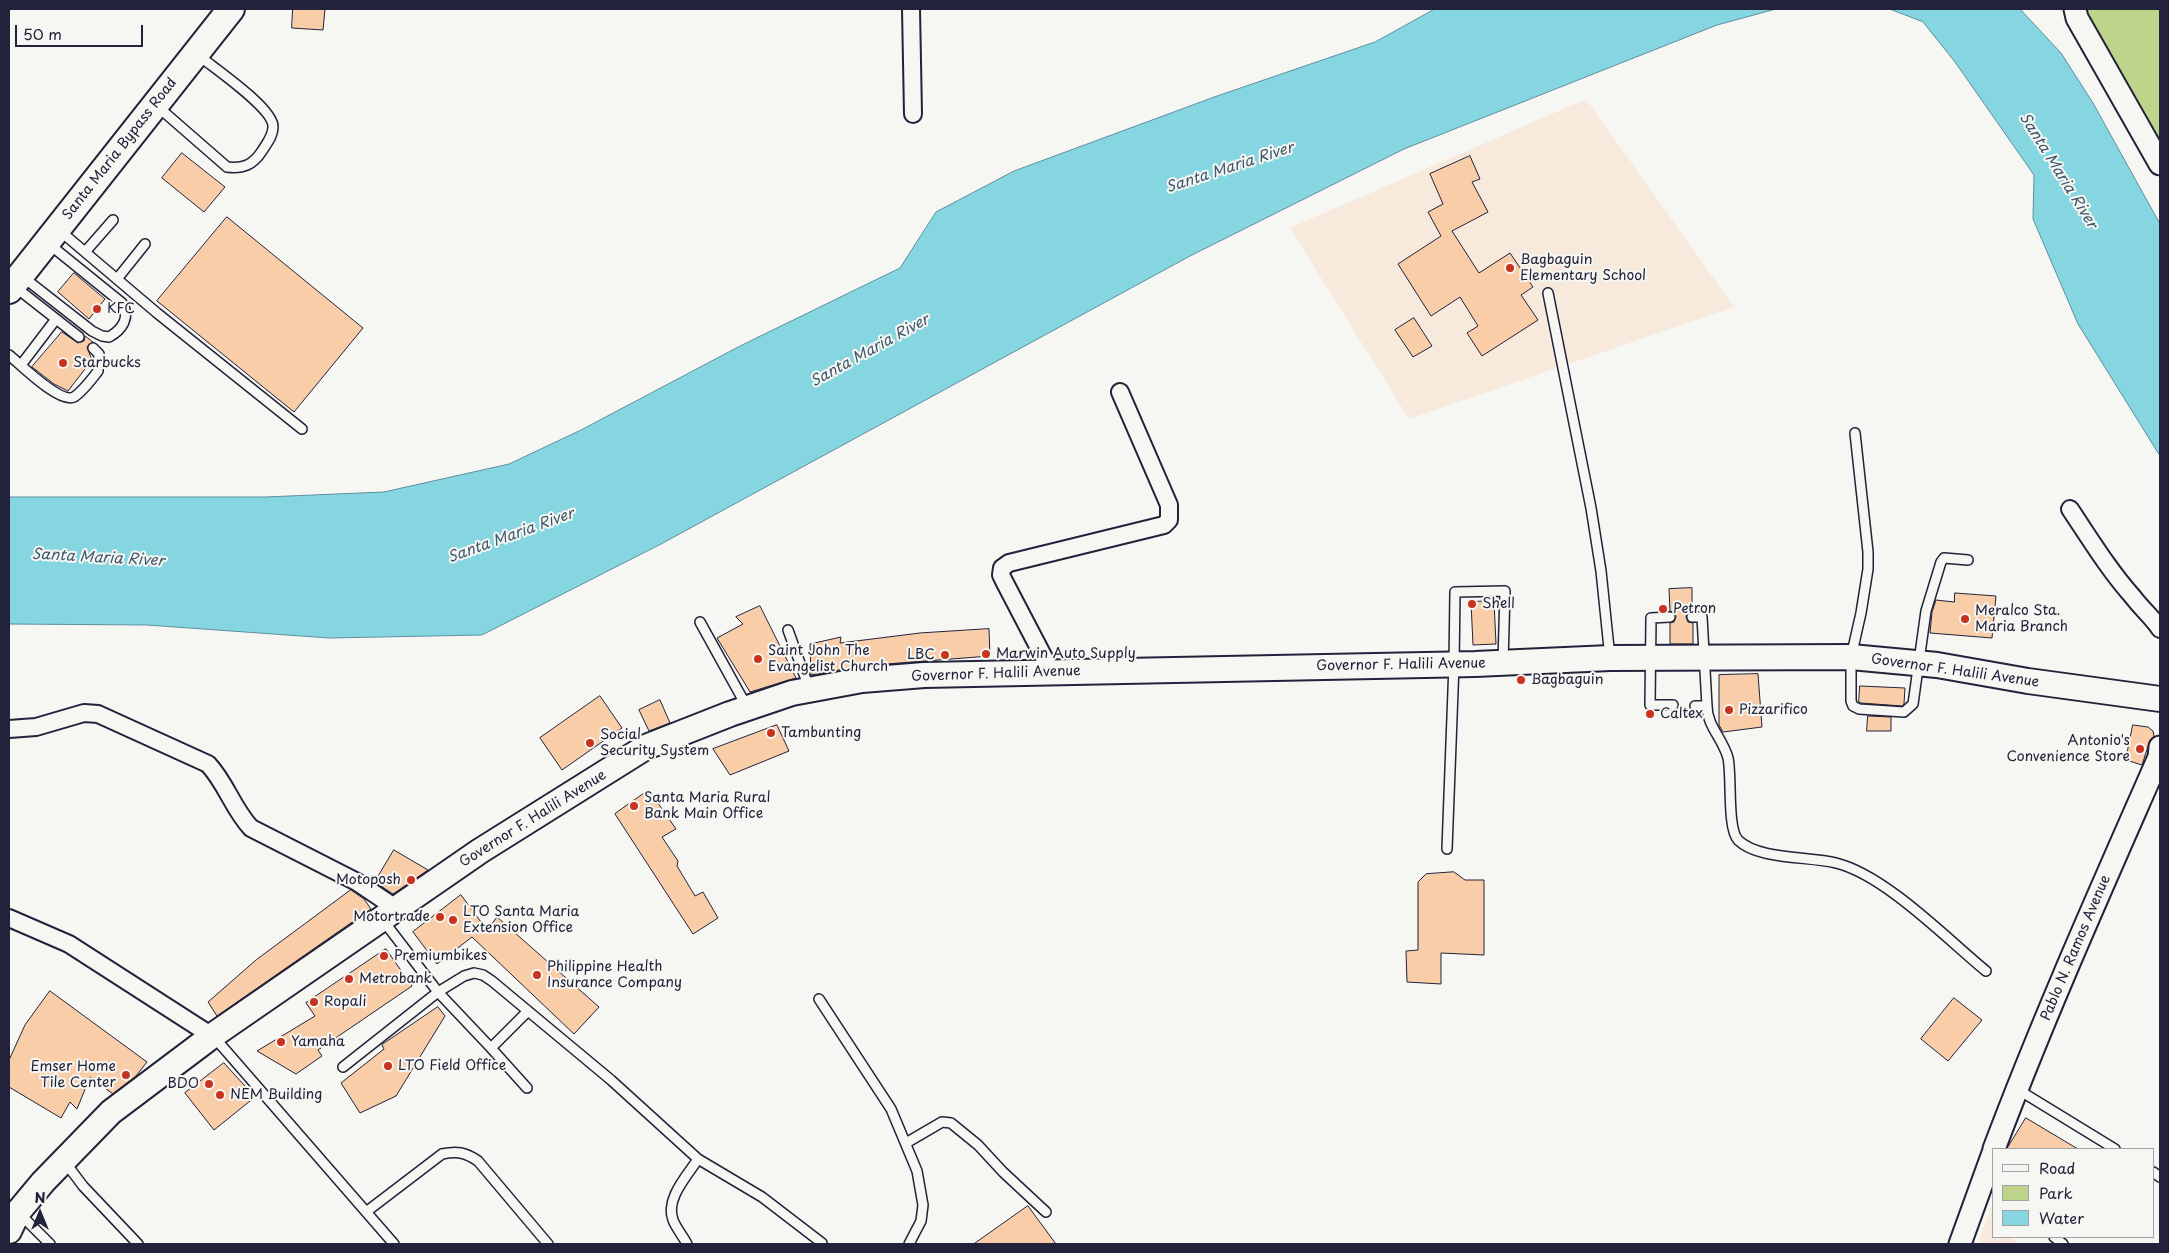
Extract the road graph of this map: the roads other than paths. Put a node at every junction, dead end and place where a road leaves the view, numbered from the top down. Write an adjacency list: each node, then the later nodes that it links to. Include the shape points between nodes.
1 (231, 9): 4 (main road, Santa Maria Bypass Road)
2 (911, 9): 6 (street)
3 (2075, 9): 7 (street, via 2077,18)
4 (196, 54): 5 (main road, Santa Maria Bypass Road); 5 (lane, via 259,103 268,114 274,125 272,136 258,157 239,169 227,167)
5 (155, 104): 9 (main road, Santa Maria Bypass Road)
6 (913, 114)
7 (2160, 164)
8 (113, 220): 11 (lane)
9 (52, 235): 11 (lane); 13 (main road, Santa Maria Bypass Road); 13 (lane, via 122,304 127,313 120,329 109,337 92,331)
10 (145, 244): 12 (lane)
11 (85, 252): 12 (lane)
12 (117, 279): 21 (lane)
13 (14, 283): 15 (lane)
14 (1548, 293): 31 (lane, via 1591,508)
15 (56, 319): 16 (lane); 19 (lane)
16 (79, 337)
17 (93, 348): 19 (lane, via 98,354 98,370 73,397 56,394)
18 (9, 355): 19 (lane)
19 (21, 365)
20 (1120, 392): 37 (street, via 1168,504 1168,520 1164,525 1009,562 1002,568 1001,575)
21 (302, 429)
22 (1855, 433): 30 (lane, via 1868,569)
23 (2070, 509): 29 (street, via 2116,576 2153,617)
24 (1968, 560): 35 (lane, via 1944,558 1941,562 1929,597)
25 (1670, 617): 32 (lane, via 1651,618)
26 (1692, 617): 33 (lane, via 1702,617)
27 (700, 622): 43 (lane)
28 (788, 630): 38 (lane)
29 (2160, 630)
30 (1851, 657): 33 (main road, Governor F. Halili Avenue); 35 (main road, Governor F. Halili Avenue); 35 (lane, via 1851,701 1859,709 1904,712 1910,709)
31 (1610, 658): 32 (main road, Governor F. Halili Avenue); 34 (main road, Governor F. Halili Avenue)
32 (1651, 658): 33 (main road, Governor F. Halili Avenue); 40 (lane, via 1650,705)
33 (1704, 658): 42 (lane)
34 (1503, 662): 36 (main road, Governor F. Halili Avenue); 36 (lane, via 1505,591 1455,592)
35 (1917, 663): 39 (main road, Governor F. Halili Avenue)
36 (1454, 664): 37 (main road, Governor F. Halili Avenue); 46 (lane)
37 (1052, 672): 38 (main road, Governor F. Halili Avenue, via 915,676 862,680)
38 (809, 690): 43 (main road, Governor F. Halili Avenue)
39 (2160, 699)
40 (1673, 705)
41 (1695, 706): 42 (lane)
42 (1707, 706): 49 (lane, via 1710,725 1728,757 1733,826 1740,842 1768,853 1838,864 1865,875 1896,895)
43 (747, 708): 47 (main road, Governor F. Halili Avenue, via 646,748 480,851)
44 (9, 729): 47 (street, via 36,727 84,713 98,714 208,764 218,774 241,817 251,828 357,882)
45 (2160, 747): 57 (street, Pablo N. Ramos Avenue, via 2159,757)
46 (1447, 849)
47 (389, 914): 50 (lane); 53 (main road, Governor F. Halili Avenue)
48 (9, 918): 53 (street, via 69,944)
49 (1986, 972)
50 (438, 992): 52 (lane, via 464,976 483,975); 54 (lane); 55 (lane)
51 (819, 999): 58 (lane, via 892,1109)
52 (528, 1010): 54 (lane); 61 (lane)
53 (212, 1036): 63 (main road, Governor F. Halili Avenue, via 111,1112); 65 (lane)
54 (492, 1048): 56 (lane)
55 (343, 1067)
56 (527, 1088)
57 (2017, 1089): 59 (street, Pablo N. Ramos Avenue); 60 (lane)
58 (906, 1143): 66 (lane, via 942,1122 951,1122); 74 (lane, via 917,1171 923,1205 921,1222)
59 (1994, 1148)
60 (2113, 1148)
61 (698, 1159): 68 (lane, via 762,1197); 73 (lane, via 673,1199 673,1219)
62 (1992, 1159): 64 (street)
63 (63, 1160): 67 (main road, Governor F. Halili Avenue); 70 (lane)
64 (1987, 1188): 75 (street)
65 (366, 1212): 71 (lane); 72 (lane, via 442,1154 456,1151 478,1161)
66 (1046, 1212)
67 (14, 1222): 69 (lane)
68 (822, 1243)
69 (50, 1244)
70 (138, 1244)
71 (394, 1244)
72 (548, 1244)
73 (687, 1244)
74 (909, 1244)
75 (1960, 1244)

